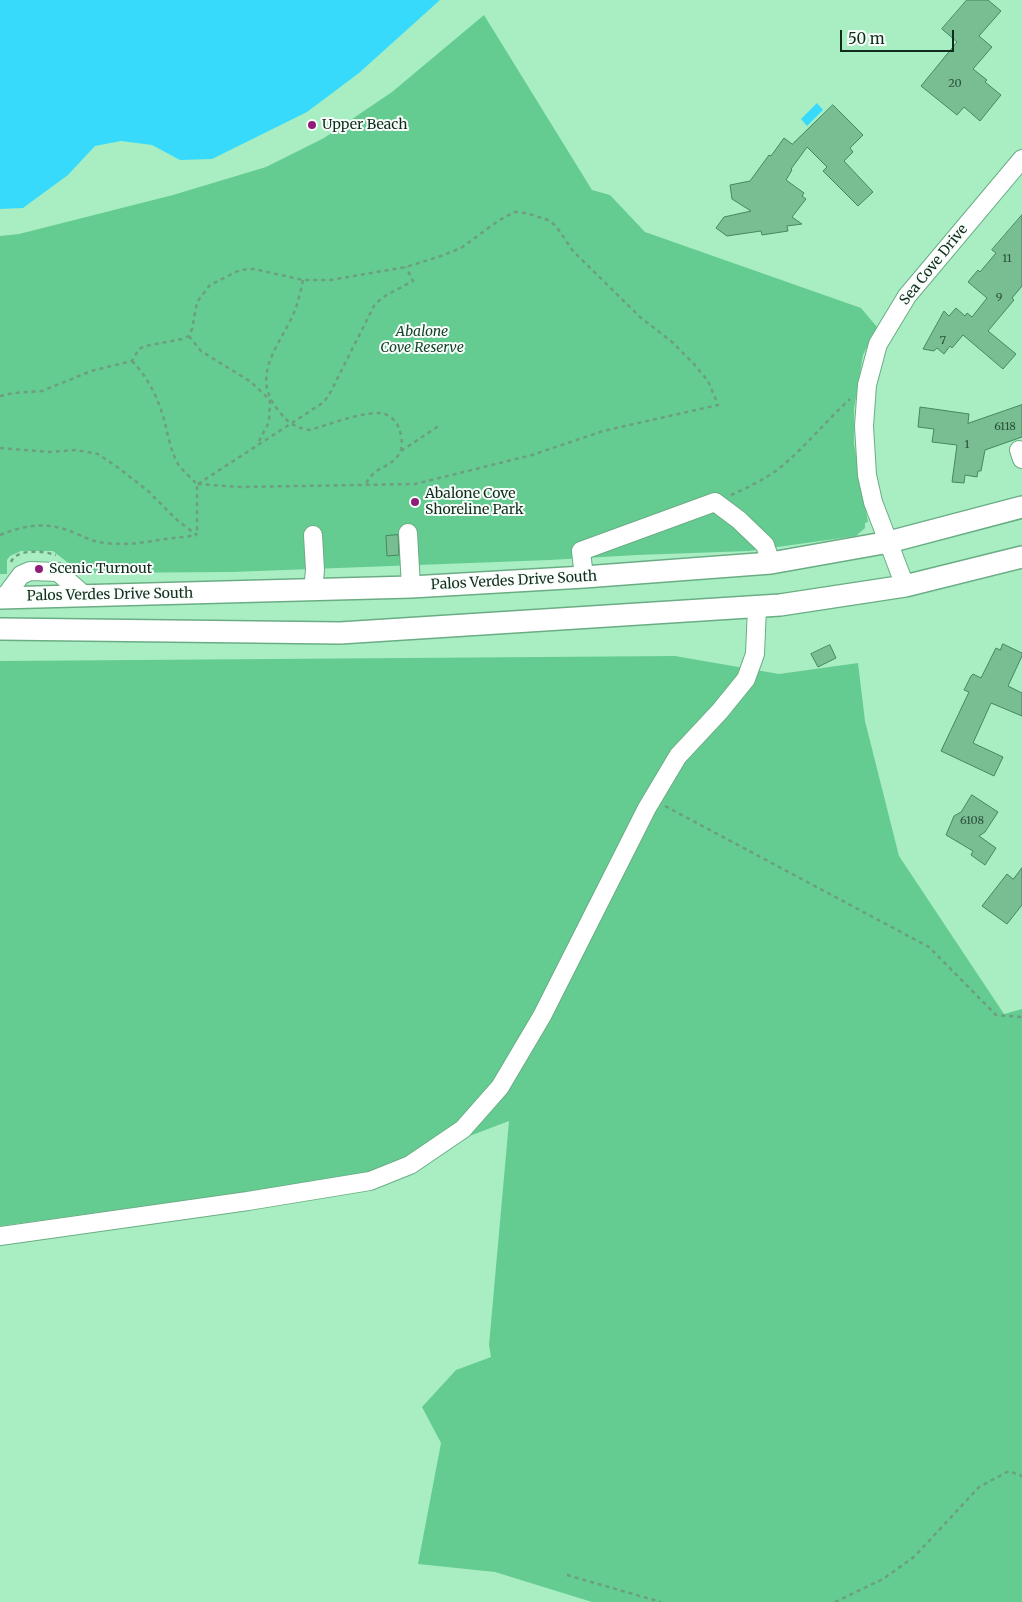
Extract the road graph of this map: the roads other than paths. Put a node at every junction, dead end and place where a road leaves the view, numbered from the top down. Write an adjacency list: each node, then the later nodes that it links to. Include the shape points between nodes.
1 (1022, 159): 5 (street, Sea Cove Drive, via 907,296 878,344 867,385 864,426 867,475 873,502)
2 (1022, 507): 5 (main road, Palos Verdes Drive South)
3 (408, 533): 10 (street)
4 (313, 535): 11 (street)
5 (889, 542): 7 (main road, Palos Verdes Drive South); 9 (street, Sea Cove Drive)
6 (1022, 557): 9 (main road)
7 (771, 564): 8 (main road, Palos Verdes Drive South); 8 (street, via 765,545 715,502 581,551)
8 (584, 577): 10 (main road, Palos Verdes Drive South)
9 (905, 586): 13 (main road)
10 (411, 587): 11 (main road, Palos Verdes Drive South)
11 (313, 591): 12 (main road, Palos Verdes Drive South)
12 (2, 598)
13 (757, 607): 14 (main road, via 340,633); 15 (street, via 755,654 746,679 678,756 615,870 542,1016 500,1087 463,1129 410,1166 370,1181)
14 (0, 629)
15 (0, 1236)

